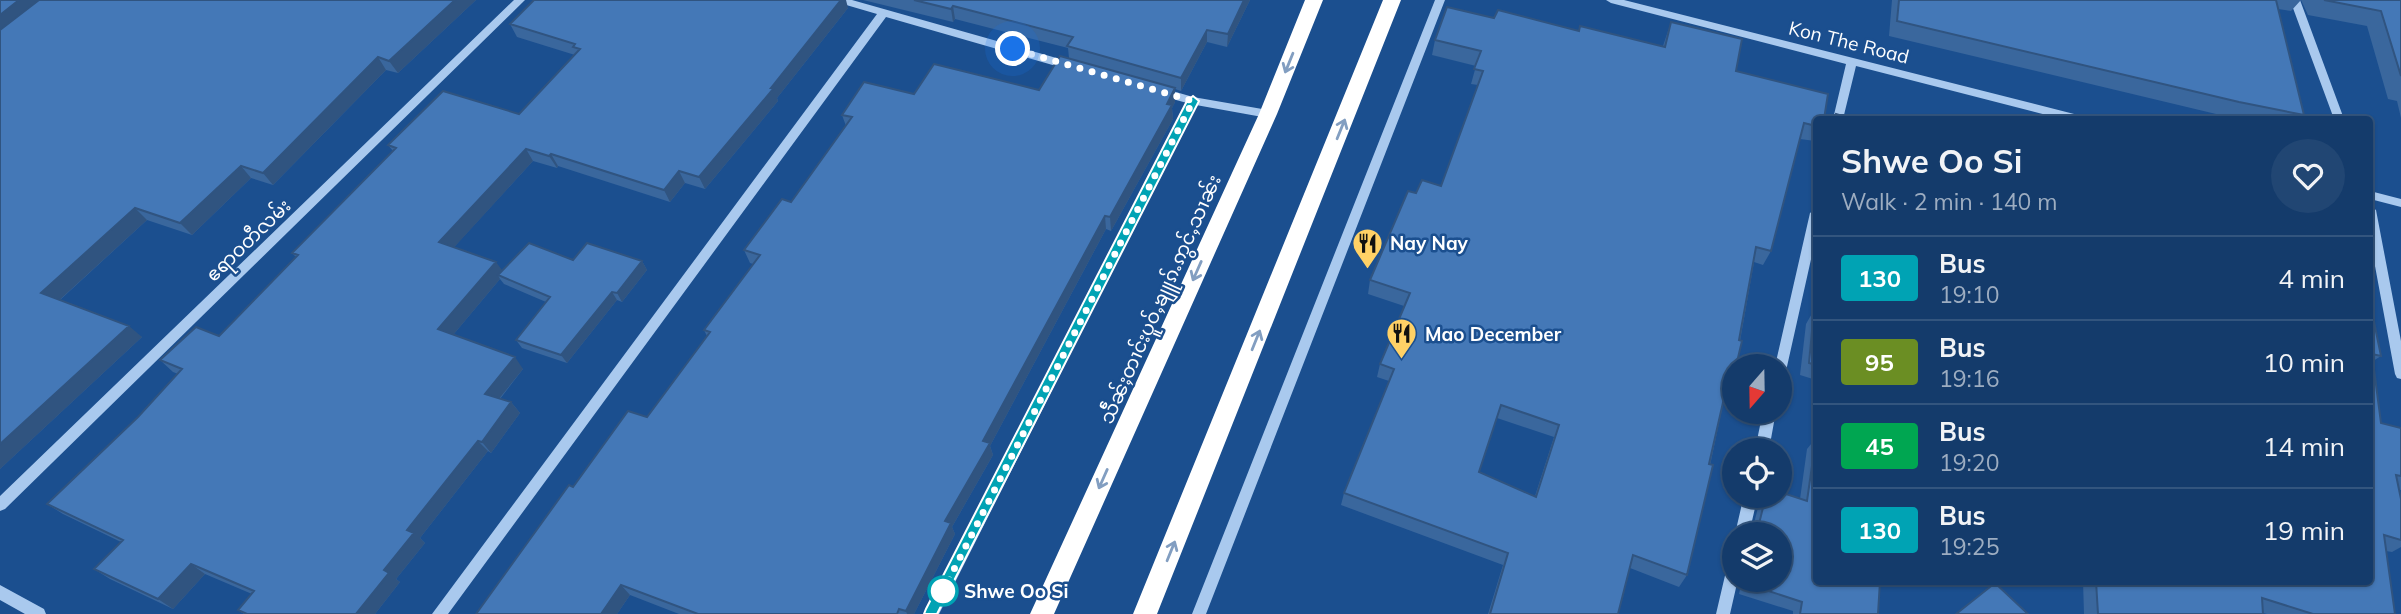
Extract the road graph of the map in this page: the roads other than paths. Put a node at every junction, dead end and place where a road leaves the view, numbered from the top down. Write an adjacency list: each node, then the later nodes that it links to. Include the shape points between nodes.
1 (520, 0): 23 (street, ဧရာဝတီလမ်း)
2 (839, 0): 8 (street)
3 (1314, 0): 13 (highway, သဵႅၼ်ႈတၢင်းပူဝ်ႇၶျူၵ်ႉဢွင်ႇသၢၼ်း, one-way to 13)
4 (1392, 0): 30 (highway, one-way to 4)
5 (1440, 0): 31 (street)
6 (1611, 0): 9 (street, Kon The Road)
7 (2295, 0): 16 (street)
8 (884, 12): 10 (street); 27 (street)
9 (1852, 60): 14 (street); 15 (street, Kon The Road)
10 (1086, 70)
11 (1153, 89): 12 (street)
12 (1193, 101): 13 (street); 28 (street)
13 (1268, 114): 29 (highway, သဵႅၼ်ႈတၢင်းပူဝ်ႇၶျူၵ်ႉဢွင်ႇသၢၼ်း, one-way to 29)
14 (1839, 116)
15 (2067, 116)
16 (2338, 116)
17 (2373, 196): 18 (street)
18 (2401, 203)
19 (1813, 226): 21 (street)
20 (2373, 226): 22 (street)
21 (1784, 354)
22 (2401, 374)
23 (0, 505)
24 (0, 592): 26 (street)
25 (1728, 592): 32 (street)
26 (39, 614)
27 (439, 614)
28 (932, 614)
29 (1042, 614)
30 (1145, 614)
31 (1199, 614)
32 (1723, 614)

